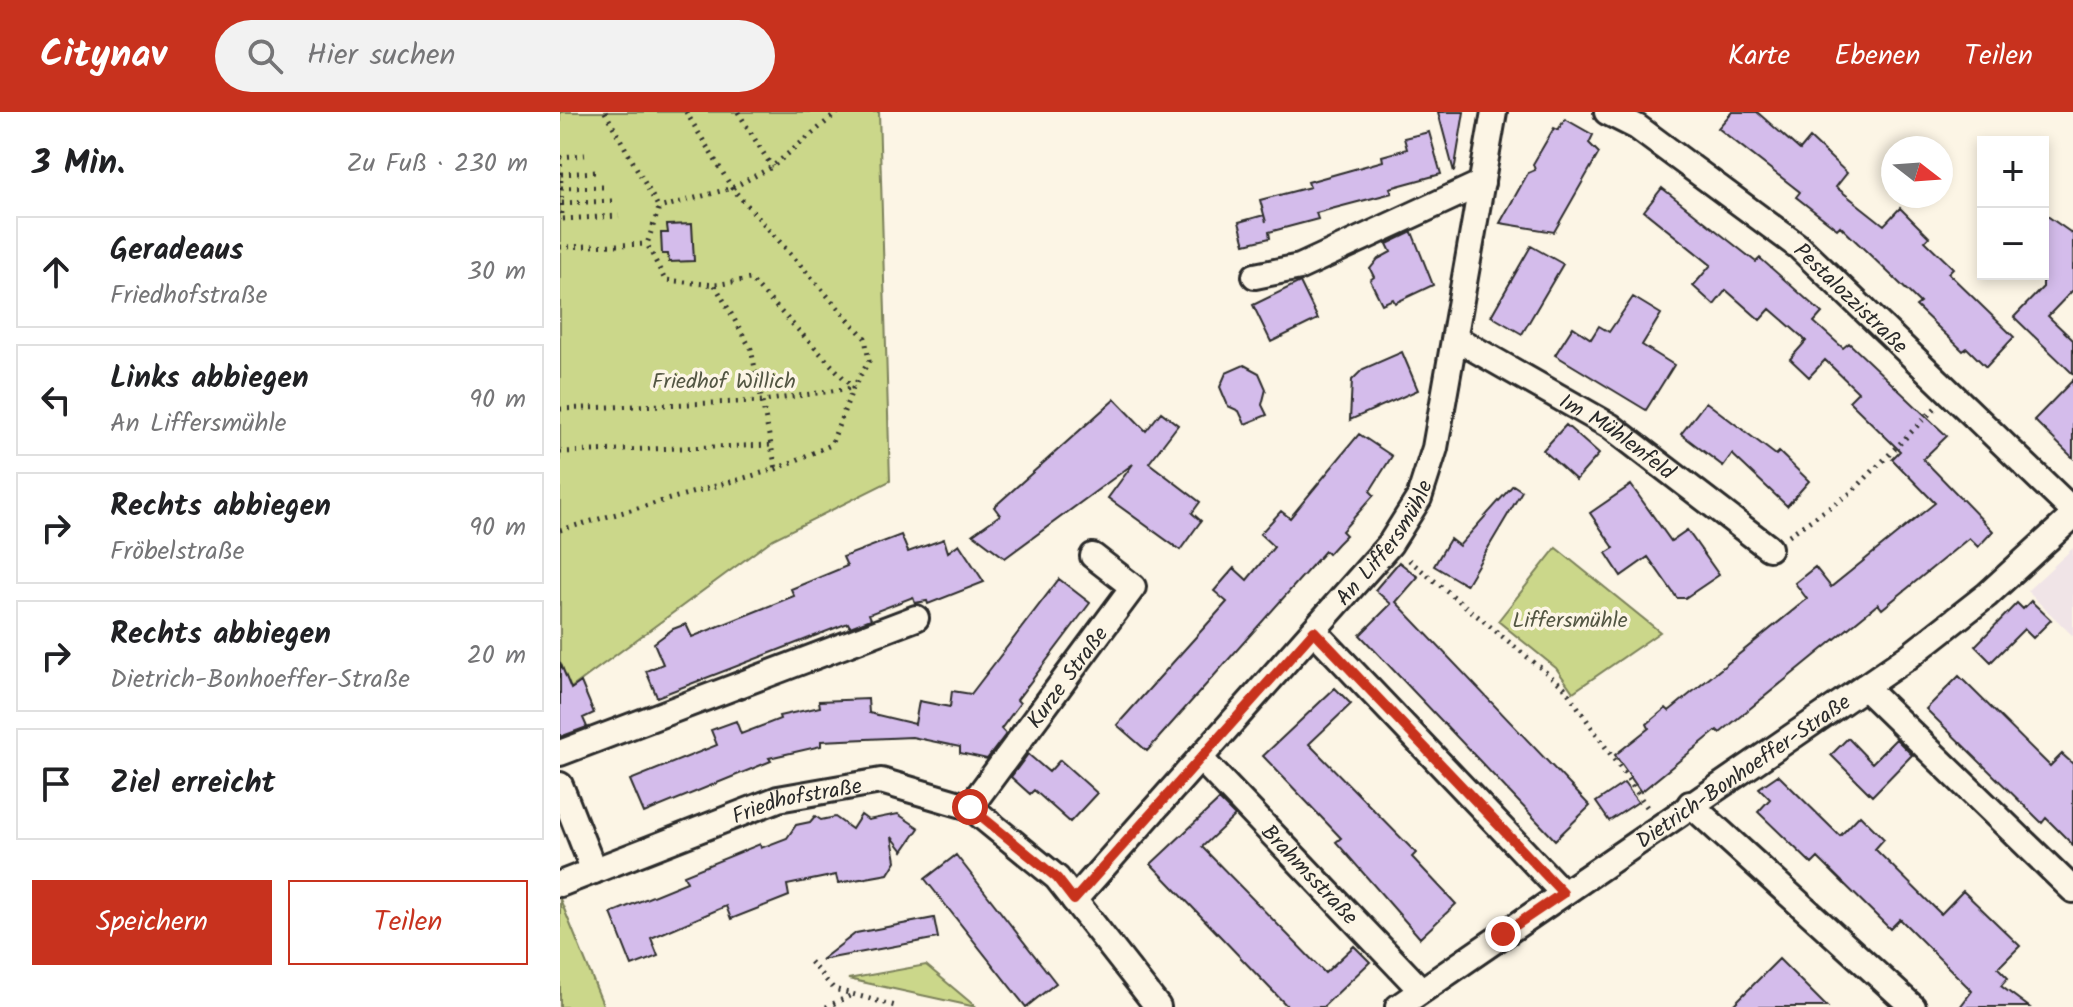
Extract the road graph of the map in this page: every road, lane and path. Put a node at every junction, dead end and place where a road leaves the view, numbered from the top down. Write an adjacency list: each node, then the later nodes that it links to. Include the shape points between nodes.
1 (605, 112): 18 (path)
2 (686, 112): 15 (path)
3 (738, 112): 9 (path)
4 (838, 112): 9 (path)
5 (1494, 112): 12 (street, An Liffersmühle)
6 (1607, 112): 26 (street, Pestalozzistraße, via 1637,127 1799,247)
7 (585, 155): 8 (path)
8 (560, 156): 11 (path)
9 (772, 167): 15 (path)
10 (596, 172): 11 (path)
11 (561, 174): 14 (path)
12 (1482, 183): 22 (street, via 1300,267); 24 (street, An Liffersmühle)
13 (604, 187): 14 (path)
14 (561, 188): 17 (path)
15 (732, 188): 18 (path); 25 (path, via 865,338 869,361)
16 (613, 201): 17 (path)
17 (562, 203): 19 (path, via 562,219)
18 (659, 208): 20 (path)
19 (619, 216)
20 (647, 244): 21 (path); 23 (path, via 665,280)
21 (560, 247)
22 (1255, 276)
23 (715, 285): 25 (path, via 750,279); 27 (path, via 751,349)
24 (1455, 338): 34 (street, An Liffersmühle, via 1429,474); 35 (street, Im Mühlenfeld, via 1610,426)
25 (853, 388): 27 (path); 31 (path, via 831,445)
26 (1952, 391): 32 (street, Pestalozzistraße); 35 (path, via 1852,492)
27 (763, 401): 28 (path); 29 (path)
28 (560, 409)
29 (772, 445): 30 (path); 31 (path)
30 (560, 452)
31 (776, 469): 33 (path)
32 (2073, 514): 39 (street, Dietrich-Bonhoeffer-Straße, via 1987,595)
33 (560, 530)
34 (1390, 544): 38 (street, An Liffersmühle); 45 (path, via 1564,687)
35 (1769, 548)
36 (1093, 556): 44 (street, Kurze Straße, via 1133,587)
37 (916, 618): 40 (street)
38 (1314, 631): 41 (street, An Liffersmühle); 49 (street)
39 (1864, 687): 43 (street, Dietrich-Bonhoeffer-Straße); 48 (street)
40 (560, 753)
41 (1200, 758): 50 (street, An Liffersmühle); 52 (street, Brahmsstraße)
42 (560, 785): 46 (street)
43 (1690, 804): 45 (street, Dietrich-Bonhoeffer-Straße); 58 (street)
44 (970, 807): 46 (street, Friedhofstraße, via 881,781 778,799); 50 (street, Friedhofstraße, via 1057,878)
45 (1659, 825): 49 (street, Dietrich-Bonhoeffer-Straße)
46 (594, 871): 47 (street, Friedhofstraße)
47 (560, 884)
48 (2073, 890)
49 (1563, 893): 52 (street, Dietrich-Bonhoeffer-Straße)
50 (1074, 900): 56 (street, Friedhofstraße)
51 (810, 962): 53 (path, via 834,989)
52 (1421, 990): 57 (street, Dietrich-Bonhoeffer-Straße)
53 (851, 996): 54 (path); 55 (path)
54 (826, 1007)
55 (897, 1007)
56 (1158, 1007)
57 (1398, 1007)
58 (1913, 1007)

